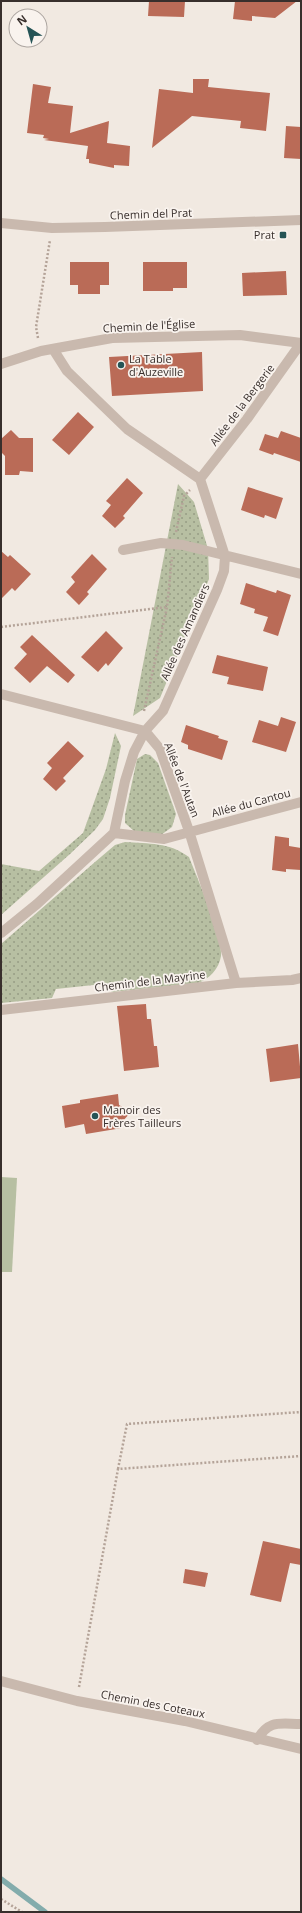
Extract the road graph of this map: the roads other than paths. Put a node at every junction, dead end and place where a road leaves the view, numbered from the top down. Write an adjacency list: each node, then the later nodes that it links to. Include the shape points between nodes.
1 (301, 220): 2 (street, Chemin del Prat, via 52,228)
2 (1, 223)
3 (301, 343): 4 (street, Chemin de l'Église, via 240,335 178,336 112,338); 6 (street, Allée de la Bergerie)
4 (53, 349): 5 (street, Chemin de l'Église); 6 (street, via 67,371 127,429)
5 (1, 364)
6 (200, 480): 8 (street, Allée des Amandiers)
7 (123, 550): 8 (street, via 161,543)
8 (225, 556): 9 (street); 11 (street, Allée des Amandiers, via 224,571 217,590 163,710)
9 (301, 574)
10 (1, 694): 11 (street)
11 (145, 731): 13 (street, Allée de l'Autan, via 160,748); 14 (street, Allée des Amandiers, via 134,752 125,781)
12 (301, 802): 13 (street, Allée du Cantou)
13 (189, 831): 14 (street, Allée du Cantou, via 164,839); 17 (street, Allée de l'Autan)
14 (114, 833): 15 (street, via 37,904)
15 (1, 933)
16 (301, 978): 17 (street, Chemin de la Mayrine)
17 (236, 983): 18 (street, Chemin de la Mayrine)
18 (1, 1010)
19 (1, 1681): 21 (street, Chemin des Coteaux, via 77,1701 185,1721)
20 (301, 1724): 21 (street, via 271,1724 263,1730)
21 (257, 1740): 22 (street, Chemin des Coteaux)
22 (301, 1749)

